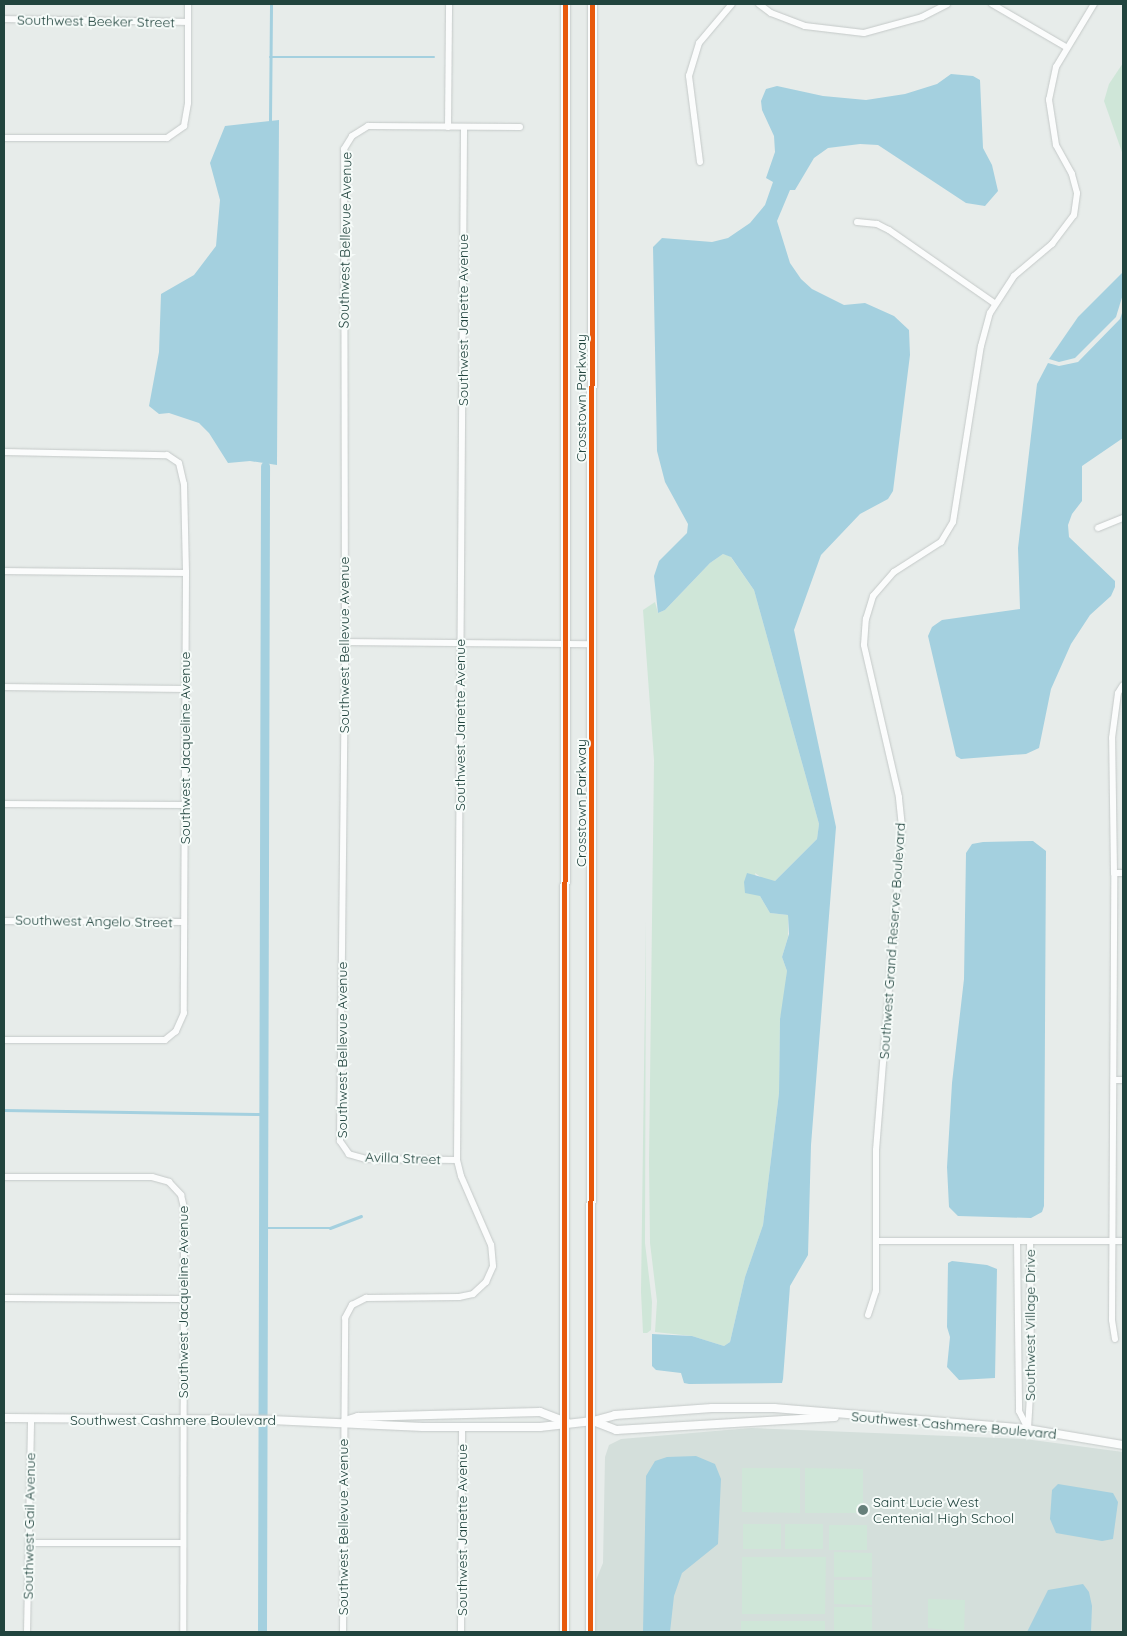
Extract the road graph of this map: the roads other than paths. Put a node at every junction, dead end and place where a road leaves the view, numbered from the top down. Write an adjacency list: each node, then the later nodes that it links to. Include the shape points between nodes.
1 (188, 4): 11 (street)
2 (449, 4): 13 (street)
3 (565, 4): 27 (main road, Crosstown Parkway)
4 (592, 4): 28 (main road, Crosstown Parkway)
5 (732, 4): 17 (street, via 699,43 689,76)
6 (759, 4): 7 (street, via 771,13 806,26 864,33 922,18)
7 (947, 4)
8 (992, 4): 12 (street)
9 (1094, 4): 12 (street, Southwest Grand Reserve Boulevard)
10 (4, 19): 11 (street, Southwest Beeker Street)
11 (188, 22): 16 (street, via 184,126 167,138)
12 (1066, 47): 19 (street, Southwest Grand Reserve Boulevard, via 1056,67 1049,100 1056,145 1072,174 1077,193 1074,215 1052,244 1014,276)
13 (448, 127): 14 (street); 25 (street, Southwest Bellevue Avenue, via 368,126 352,136 344,149)
14 (464, 127): 15 (street); 26 (street, Southwest Janette Avenue)
15 (520, 127)
16 (4, 138)
17 (700, 162)
18 (856, 222): 19 (street, via 877,224 889,230)
19 (994, 303): 44 (street, Southwest Grand Reserve Boulevard, via 980,346 953,522 941,542 894,572 873,596 866,620 864,645 899,798 902,826 876,1150)
20 (4, 452): 24 (street, Southwest Jacqueline Avenue, via 167,455 179,463 184,484)
21 (1123, 518): 22 (street)
22 (1098, 528)
23 (4, 571): 24 (street)
24 (186, 573): 31 (street, Southwest Jacqueline Avenue)
25 (345, 642): 26 (street); 41 (street, Southwest Bellevue Avenue, via 340,1141)
26 (460, 644): 27 (street); 42 (street, Southwest Janette Avenue)
27 (565, 644): 28 (street); 60 (main road, Crosstown Parkway)
28 (592, 644): 58 (main road, Crosstown Parkway)
29 (1123, 685): 34 (street, via 1118,693 1112,738)
30 (4, 687): 31 (street)
31 (184, 690): 33 (street, Southwest Jacqueline Avenue)
32 (4, 804): 33 (street)
33 (184, 805): 37 (street, Southwest Jacqueline Avenue)
34 (1114, 873): 35 (street); 39 (street)
35 (1123, 873)
36 (4, 920): 37 (street, Southwest Angelo Street)
37 (184, 922): 38 (street, Southwest Jacqueline Avenue, via 184,1013 176,1031 165,1040)
38 (4, 1040)
39 (1114, 1080): 40 (street); 47 (street)
40 (1123, 1080)
41 (349, 1154): 42 (street, Avilla Street, via 366,1159)
42 (457, 1160): 49 (street, Southwest Janette Avenue, via 460,1176 491,1245 494,1266 480,1288 473,1294)
43 (4, 1177): 51 (street, Southwest Jacqueline Avenue, via 152,1178 174,1185 181,1194 184,1208)
44 (877, 1241): 45 (street); 52 (street, Southwest Grand Reserve Boulevard, via 876,1291)
45 (1018, 1241): 46 (street); 62 (street, Southwest Village Drive, via 1019,1411)
46 (1030, 1241): 47 (street); 62 (street, Southwest Village Drive)
47 (1112, 1241): 48 (street); 53 (street)
48 (1123, 1241)
49 (459, 1297): 59 (street, Southwest Bellevue Avenue, via 366,1298 352,1306 345,1318)
50 (4, 1298): 51 (street)
51 (184, 1299): 57 (street, Southwest Jacqueline Avenue)
52 (868, 1316)
53 (1115, 1339)
54 (844, 1416): 58 (street, Southwest Cashmere Boulevard, via 809,1410 712,1408 615,1415); 58 (street, Southwest Cashmere Boulevard, via 616,1430); 62 (street, Southwest Cashmere Boulevard)
55 (4, 1418): 56 (street, Southwest Cashmere Boulevard)
56 (31, 1419): 57 (street, Southwest Cashmere Boulevard); 64 (street, Southwest Gail Avenue)
57 (183, 1420): 59 (street, Southwest Cashmere Boulevard); 65 (street, Southwest Jacqueline Avenue)
58 (593, 1421): 60 (street, Southwest Cashmere Boulevard); 71 (main road, Crosstown Parkway)
59 (343, 1422): 60 (street, Southwest Cashmere Boulevard, via 358,1417 540,1412); 61 (street, Southwest Cashmere Boulevard); 68 (street, Southwest Bellevue Avenue)
60 (566, 1422): 61 (street, Southwest Cashmere Boulevard, via 540,1427); 70 (main road, Crosstown Parkway)
61 (462, 1427): 69 (street, Southwest Janette Avenue)
62 (1028, 1429): 63 (street, Southwest Cashmere Boulevard)
63 (1123, 1445)
64 (29, 1543): 65 (street); 66 (street, Southwest Gail Avenue)
65 (182, 1543): 67 (street, Southwest Jacqueline Avenue)
66 (27, 1632)
67 (182, 1632)
68 (343, 1632)
69 (461, 1632)
70 (564, 1632)
71 (590, 1632)

